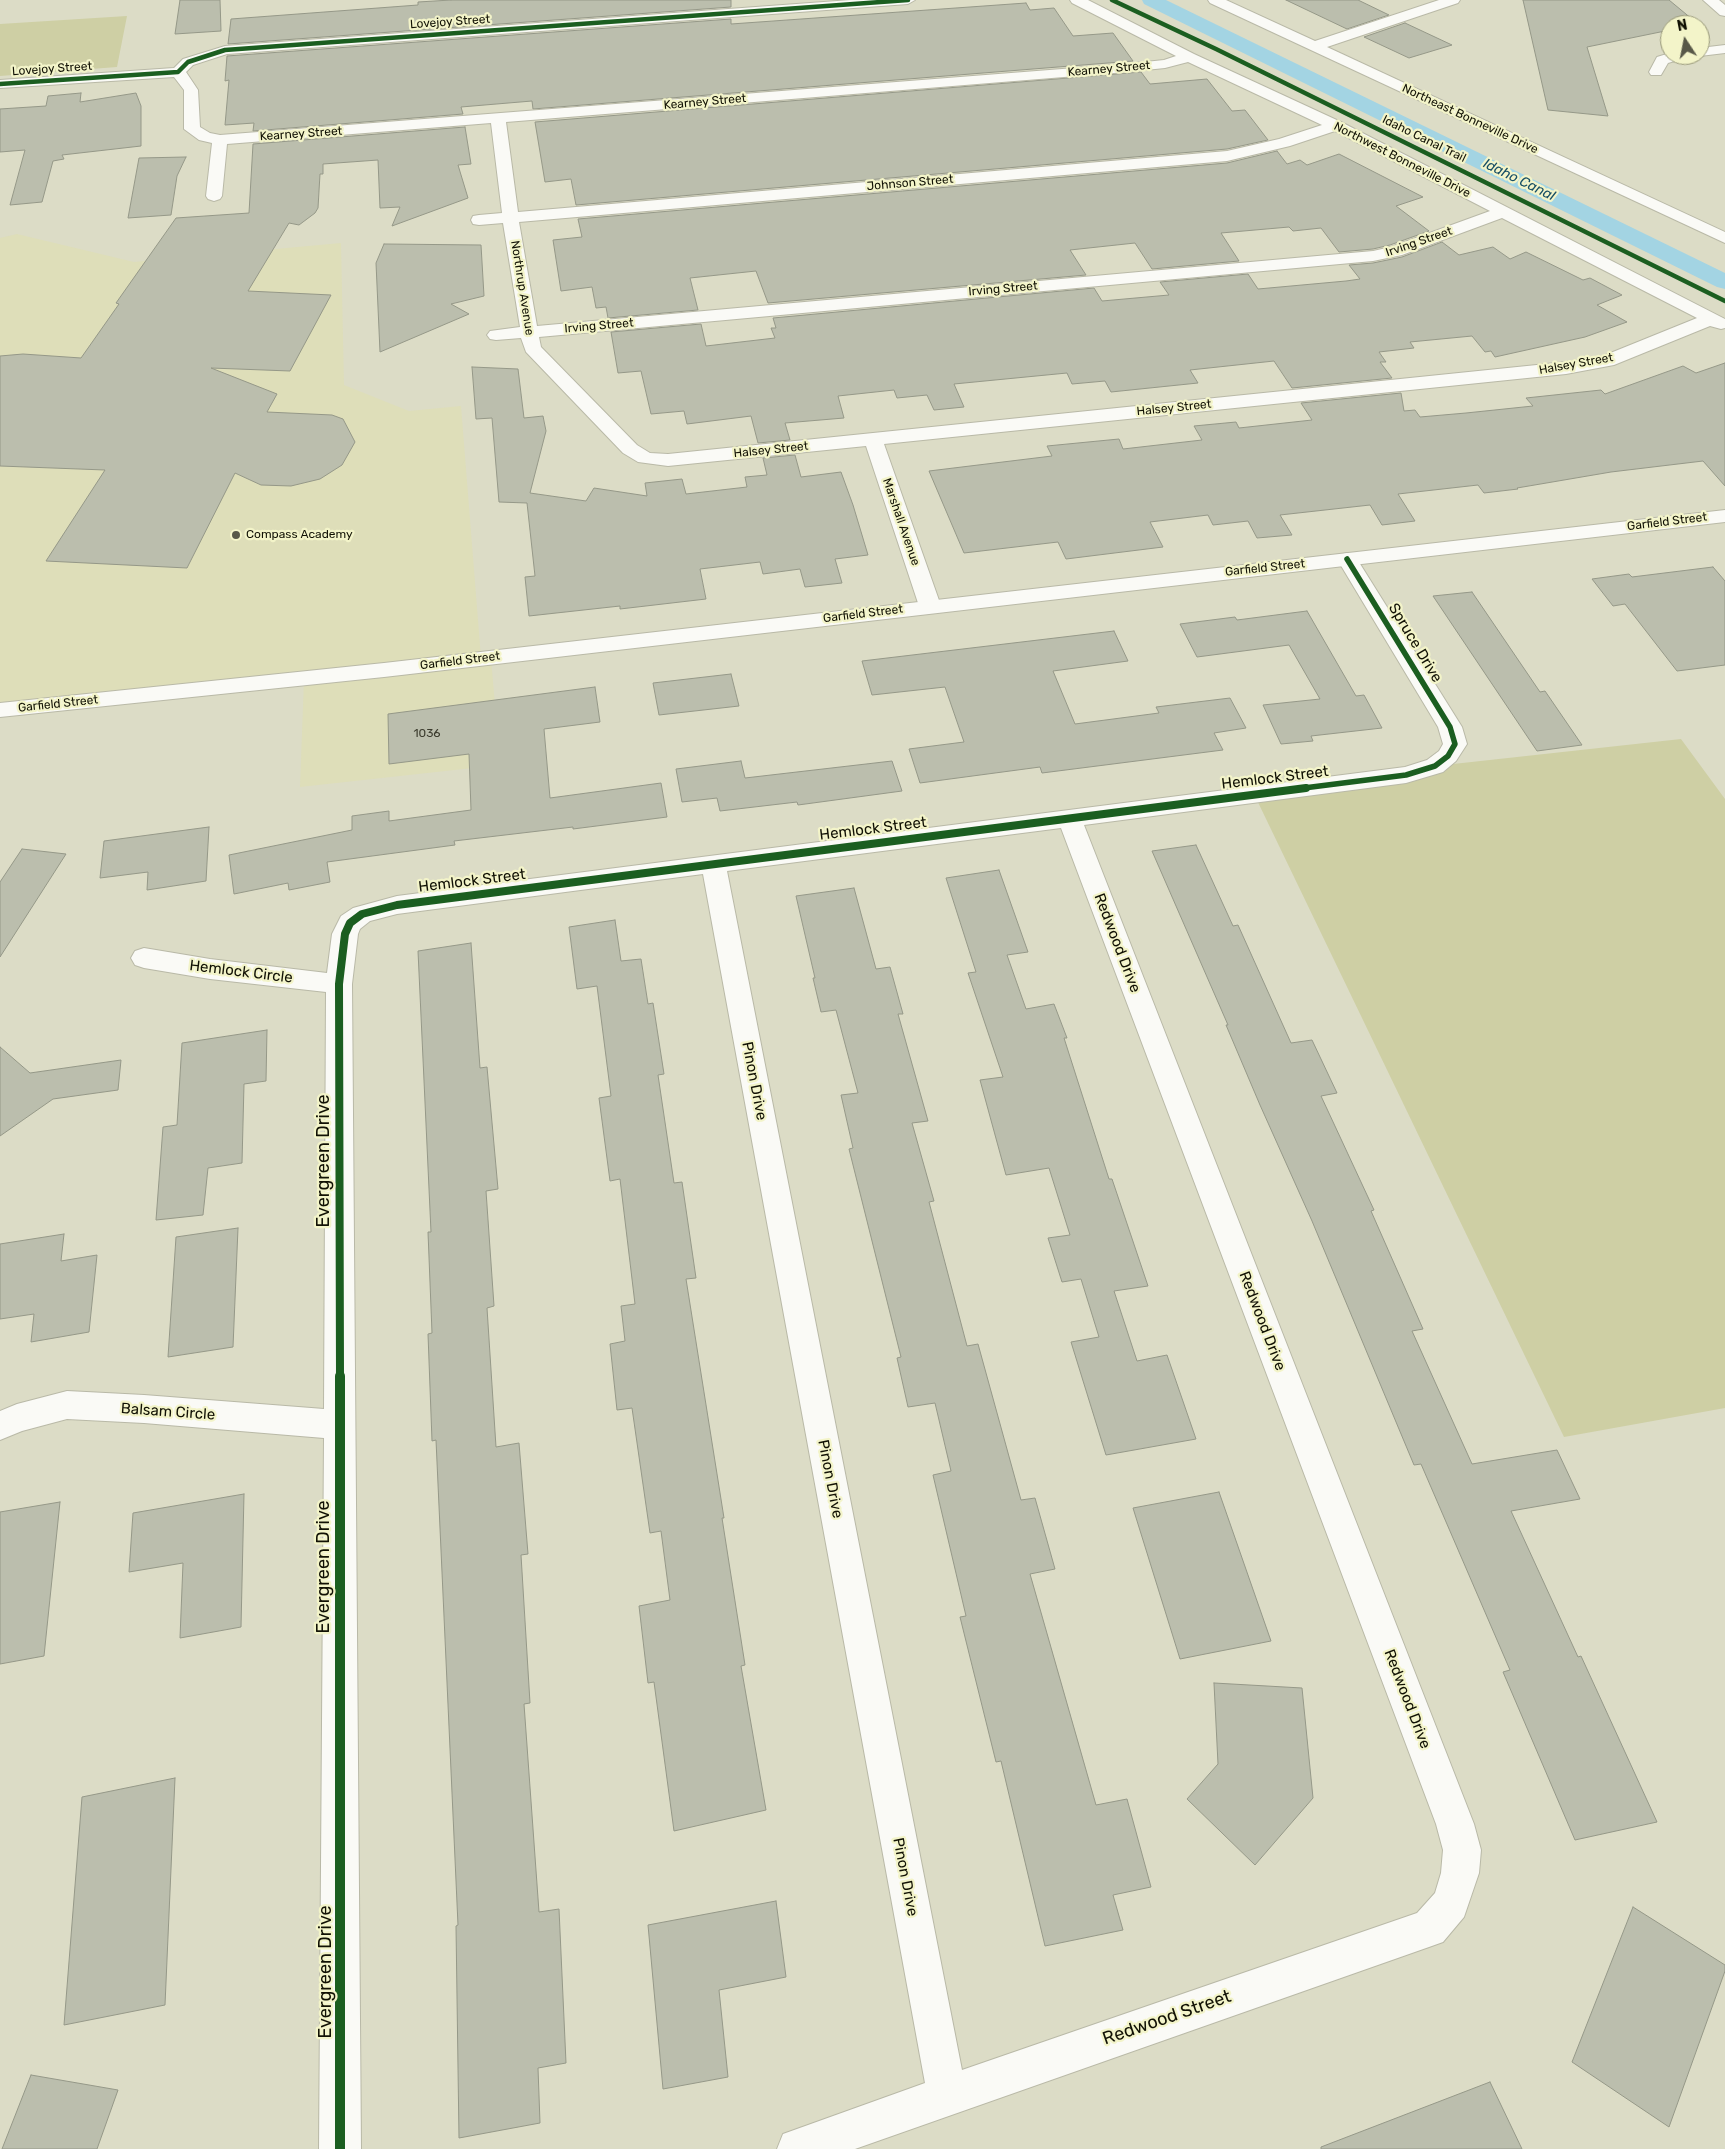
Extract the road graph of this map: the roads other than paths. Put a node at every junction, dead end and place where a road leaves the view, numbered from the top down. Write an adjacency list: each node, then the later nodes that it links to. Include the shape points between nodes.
1 (908, 0): 12 (street, Lovejoy Street, via 225,50 188,62)
2 (1077, 0): 10 (street, Northwest Bonneville Drive)
3 (1215, 0): 7 (street, Northeast Bonneville Drive)
4 (1452, 0): 7 (street)
5 (1710, 0): 6 (street)
6 (1725, 12)
7 (1315, 46): 22 (street, Northeast Bonneville Drive)
8 (1725, 49): 9 (street)
9 (1710, 51)
10 (1189, 57): 15 (street, Kearney Street, via 1165,64 1126,68); 16 (street, Northwest Bonneville Drive)
11 (1660, 64): 13 (street)
12 (178, 72): 14 (street, Lovejoy Street); 17 (street, via 191,90 192,128 205,137)
13 (1656, 72)
14 (0, 84)
15 (498, 119): 17 (street, Kearney Street); 20 (street, Northrup Avenue)
16 (1336, 125): 19 (street, Northwest Bonneville Drive); 20 (street, Johnson Street, via 1226,156)
17 (220, 140): 18 (street)
18 (214, 196)
19 (1502, 212): 23 (street, Northwest Bonneville Drive); 24 (street, Irving Street, via 1396,251 1373,256)
20 (511, 218): 21 (street, Johnson Street); 24 (street, Northrup Avenue)
21 (479, 220)
22 (1725, 238)
23 (1718, 322): 26 (street, Halsey Street, via 1607,361 1566,368)
24 (528, 332): 25 (street, Irving Street); 27 (street, Northrup Avenue, via 532,348)
25 (496, 335)
26 (873, 439): 27 (street, Halsey Street, via 668,460 645,458); 30 (street, Marshall Avenue)
27 (630, 449)
28 (1725, 516): 29 (street, Garfield Street)
29 (1347, 559): 30 (street, Garfield Street); 32 (street, Spruce Drive, via 1450,727)
30 (930, 606): 31 (street, Garfield Street, via 384,670)
31 (0, 710)
32 (1454, 744): 33 (street, Hemlock Street, via 1448,756 1435,766 1406,775)
33 (1070, 818): 34 (street, Hemlock Street); 39 (street, Redwood Drive)
34 (713, 863): 36 (street, Hemlock Street, via 397,905 362,914 350,923 345,934); 40 (street, Pinon Drive)
35 (144, 958): 36 (street, Hemlock Circle)
36 (339, 984): 37 (street, Evergreen Drive)
37 (339, 1425): 38 (street, Balsam Circle, via 67,1405 17,1418); 41 (street, Evergreen Drive)
38 (0, 1426)
39 (1455, 1824): 40 (street, Redwood Street, via 1462,1850 1460,1873 1451,1904 1429,1928)
40 (947, 2095): 42 (street, Redwood Street)
41 (340, 2149)
42 (798, 2149)

